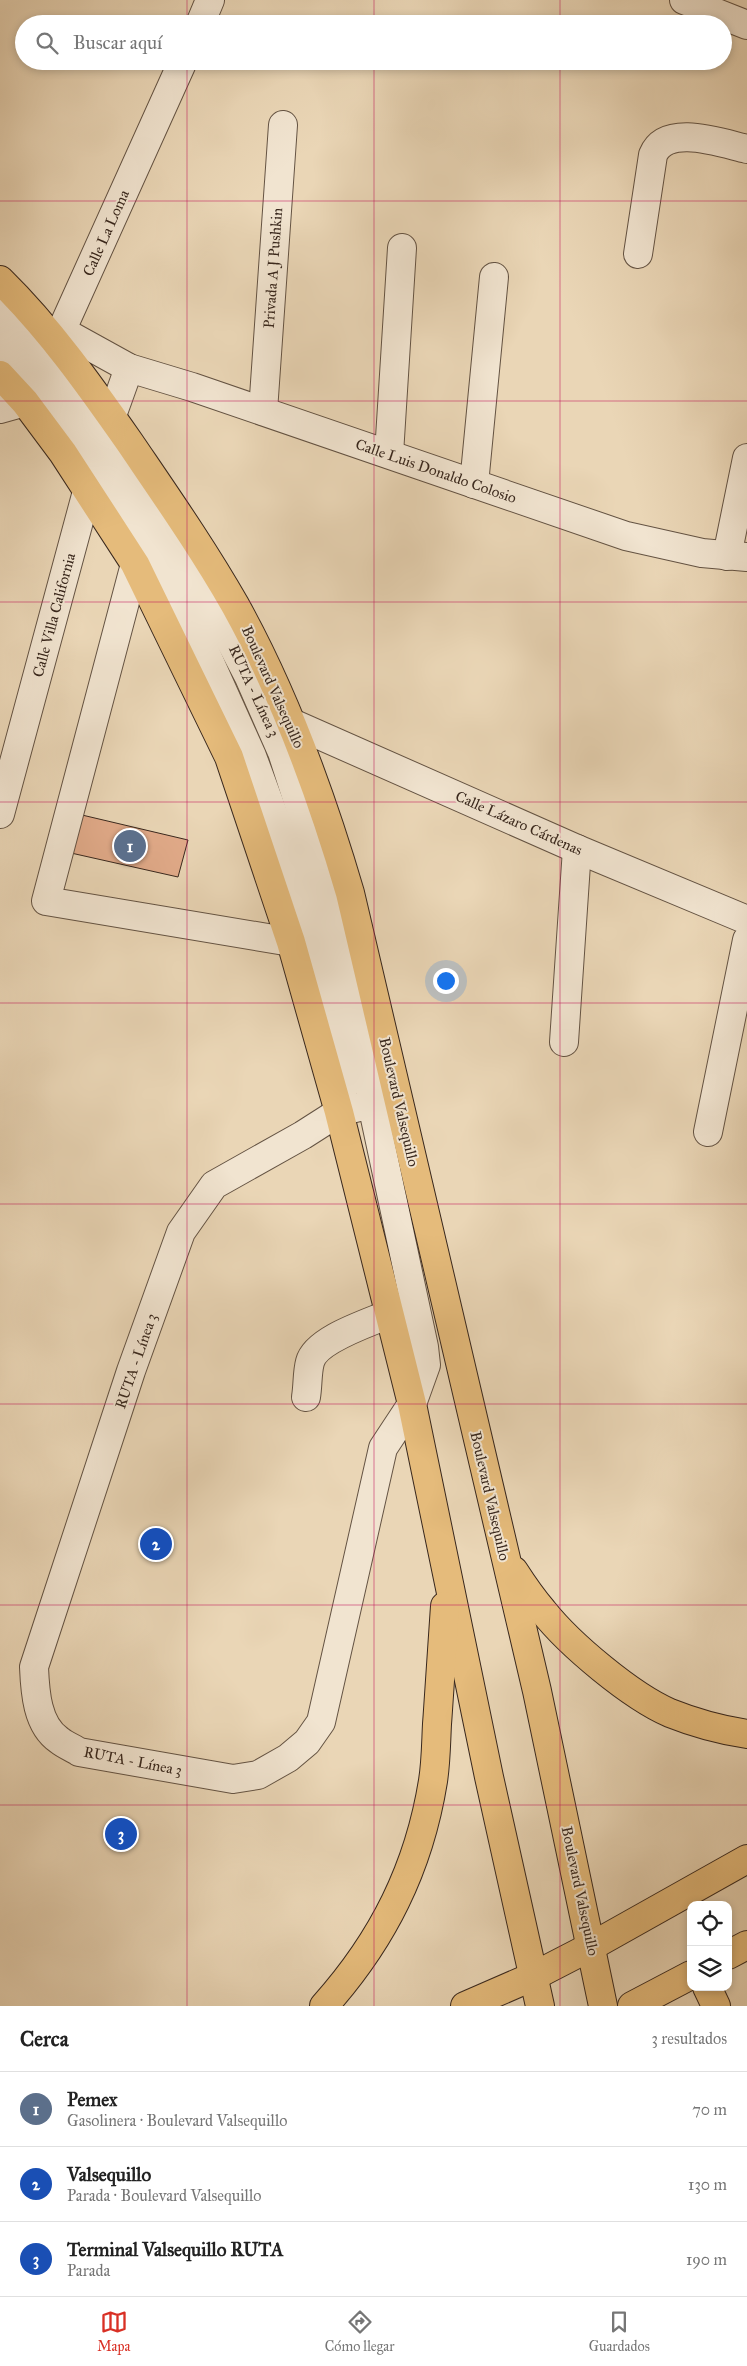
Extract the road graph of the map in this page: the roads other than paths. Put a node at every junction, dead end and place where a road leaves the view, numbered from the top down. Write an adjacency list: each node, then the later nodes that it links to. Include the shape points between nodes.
1 (210, 0): 3 (street)
2 (684, 0): 4 (street)
3 (204, 15)
4 (722, 15)
5 (732, 19): 6 (street)
6 (747, 25)
7 (179, 70): 17 (street, Calle La Loma)
8 (283, 125): 19 (street, Privada A J Pushkin)
9 (747, 149): 11 (street, via 688,137 665,140 656,148)
10 (402, 248): 21 (street)
11 (638, 254)
12 (494, 277): 24 (street)
13 (0, 280): 17 (main road, Boulevard Valsequillo)
14 (0, 308): 17 (street)
15 (0, 342): 17 (street)
16 (129, 368): 17 (street, Calle Luis Donaldo Colosio); 19 (street, Calle Luis Donaldo Colosio); 20 (street)
17 (38, 373): 18 (main road, Boulevard Valsequillo); 20 (main road, Boulevard Valsequillo); 23 (main road, Boulevard Valsequillo)
18 (0, 375)
19 (263, 411): 21 (street, Calle Luis Donaldo Colosio)
20 (107, 428): 23 (street, Calle Villa California); 27 (main road, Boulevard Valsequillo, via 200,545 236,606); 34 (street, RUTA - Línea 3, via 138,488 195,574 249,677 282,752 356,1003)
21 (389, 454): 24 (street, Calle Luis Donaldo Colosio)
22 (747, 458): 25 (street)
23 (90, 477): 26 (main road, Boulevard Valsequillo); 28 (street, Calle Villa California); 35 (street, via 153,552 186,608 252,756 304,897 337,1008 344,1082)
24 (474, 484): 25 (street, Calle Luis Donaldo Colosio, via 626,536 673,548)
25 (737, 557)
26 (136, 564): 32 (main road, Boulevard Valsequillo, via 229,757); 32 (street, via 46,901)
27 (292, 723): 29 (street, Calle Lázaro Cárdenas); 40 (main road, Boulevard Valsequillo, via 350,893)
28 (0, 814)
29 (577, 849): 30 (street, Calle Lázaro Cárdenas); 33 (street)
30 (747, 920)
31 (747, 940): 36 (street)
32 (291, 942): 35 (main road, Boulevard Valsequillo)
33 (564, 1042)
34 (372, 1104): 35 (street, RUTA - Línea 3); 39 (street, RUTA - Línea 3, via 424,1347 426,1365)
35 (339, 1112): 37 (main road, Boulevard Valsequillo); 39 (street, RUTA - Línea 3, via 214,1185 182,1232 131,1371 34,1667 35,1691 43,1723 57,1740 79,1752 232,1780 258,1775 288,1758 307,1742 320,1722 383,1448)
36 (708, 1132)
37 (389, 1314): 38 (street, via 316,1350 310,1361); 39 (main road, Boulevard Valsequillo)
38 (306, 1397)
39 (412, 1404): 41 (main road, Boulevard Valsequillo)
40 (505, 1559): 42 (main road, via 544,1613 623,1685 669,1712 722,1731); 46 (main road, Boulevard Valsequillo)
41 (448, 1570): 48 (main road, Boulevard Valsequillo, via 489,1777); 51 (main road, via 433,1780 417,1850 404,1887 381,1930)
42 (747, 1734)
43 (744, 1861): 44 (main road, via 718,1880); 46 (main road)
44 (703, 1901)
45 (747, 1945): 47 (main road)
46 (592, 1946): 48 (main road); 54 (main road, Boulevard Valsequillo)
47 (732, 1953)
48 (534, 1976): 52 (main road); 53 (main road, Boulevard Valsequillo)
49 (687, 1977): 55 (main road)
50 (709, 1991): 56 (main road)
51 (324, 2006)
52 (465, 2006)
53 (540, 2006)
54 (603, 2006)
55 (632, 2006)
56 (716, 2006)

